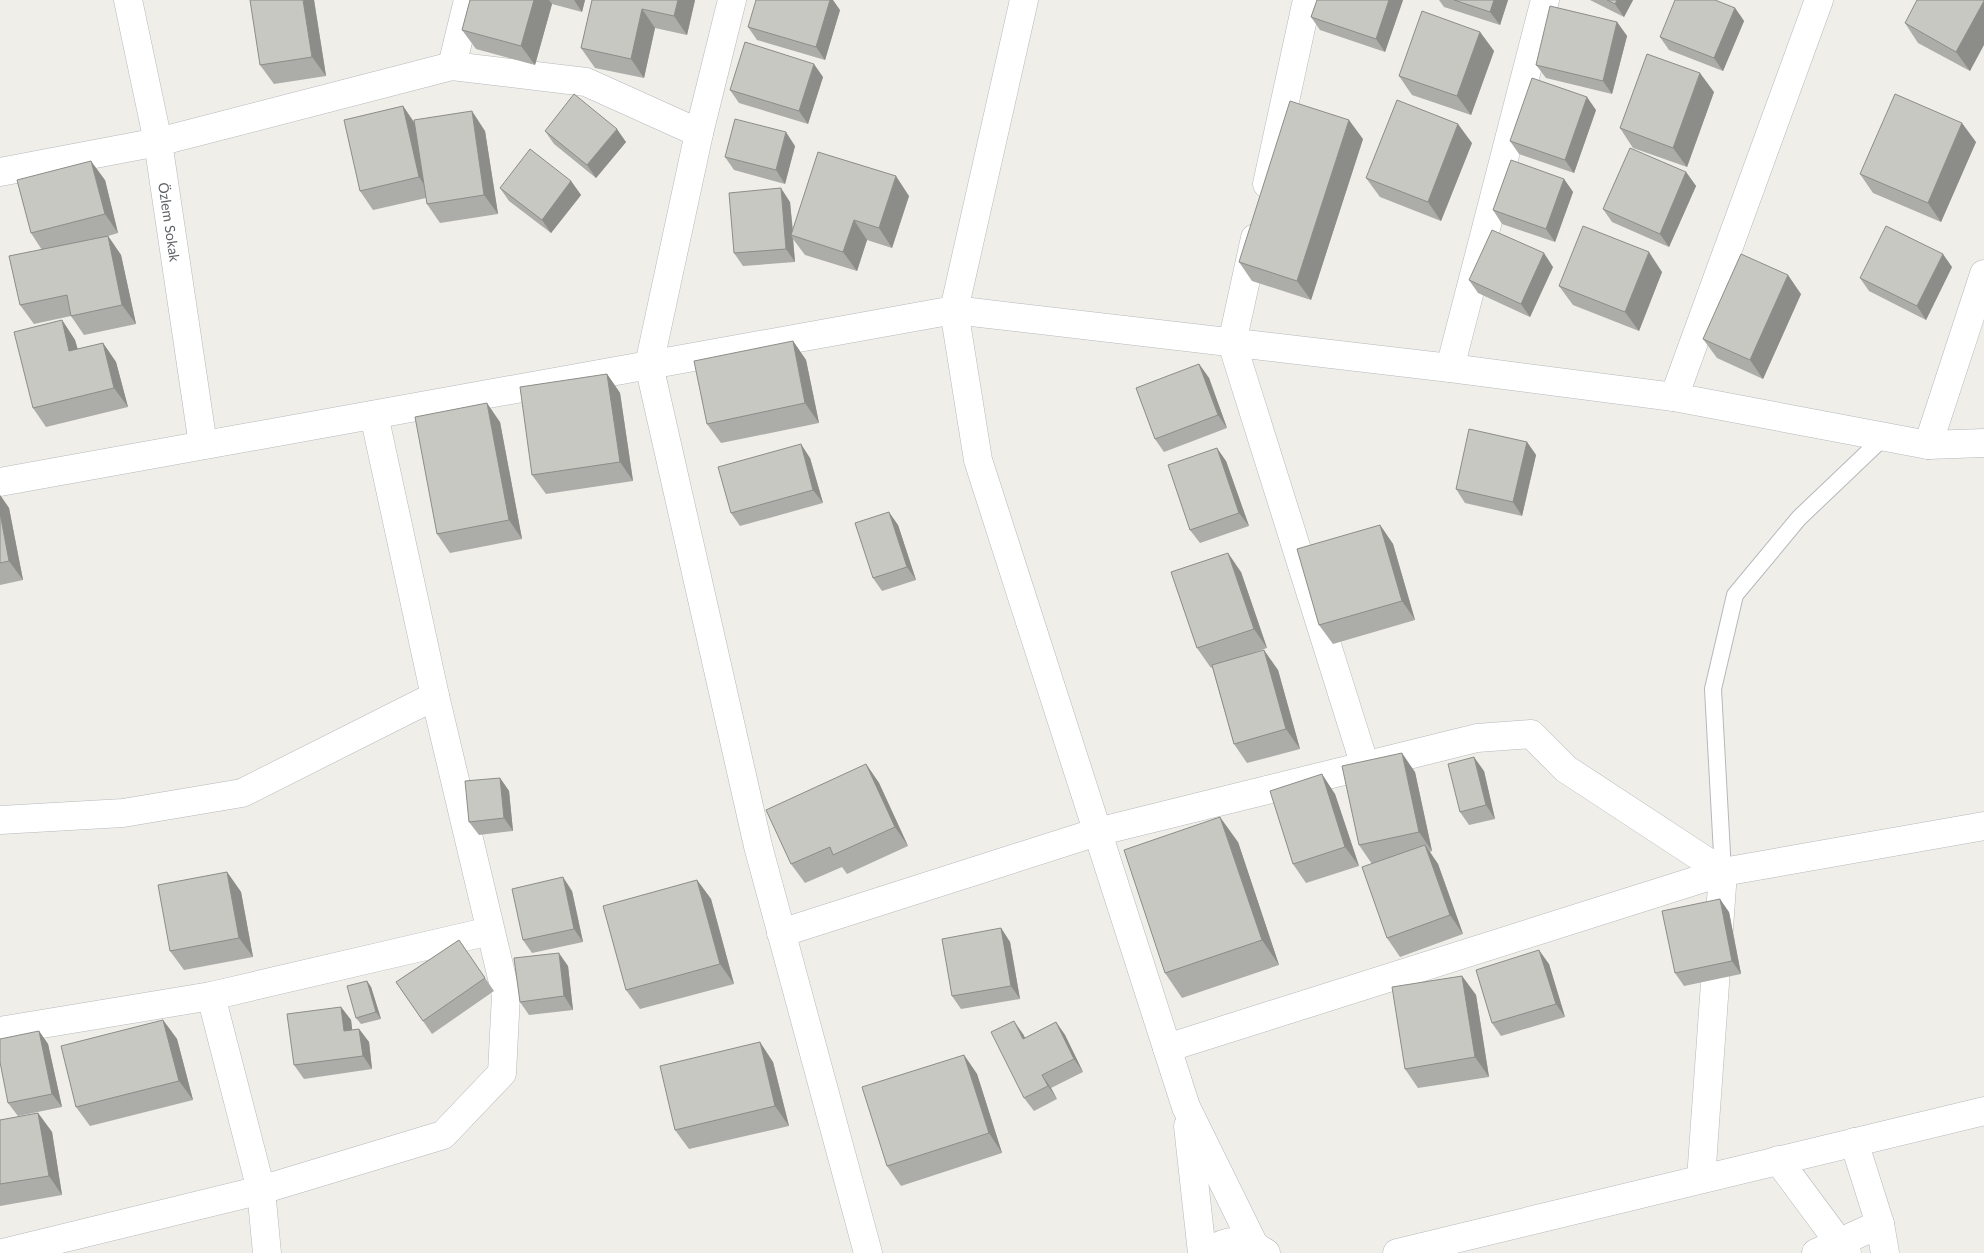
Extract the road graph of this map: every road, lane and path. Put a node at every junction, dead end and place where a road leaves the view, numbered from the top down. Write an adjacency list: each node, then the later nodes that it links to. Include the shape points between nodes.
1 (128, 0): 10 (street, Özlem Sokak)
2 (468, 0): 8 (street)
3 (732, 0): 9 (street)
4 (1024, 0): 13 (street)
5 (1308, 0): 14 (street)
6 (1545, 0): 16 (street)
7 (1819, 0): 17 (street)
8 (452, 66): 9 (street, via 586,82); 10 (street)
9 (699, 133): 15 (street)
10 (158, 142): 11 (street); 22 (street, Özlem Sokak)
11 (0, 172)
12 (1984, 274): 21 (street)
13 (954, 310): 14 (street); 15 (street); 28 (street, via 978,460)
14 (1232, 342): 16 (street); 25 (street)
15 (649, 365): 18 (street); 31 (street, via 758,846)
16 (1450, 368): 17 (street)
17 (1674, 397): 19 (street)
18 (374, 415): 22 (street); 24 (street)
19 (1884, 437): 21 (street); 29 (lane, via 1799,518 1735,595 1714,689)
20 (1984, 443): 21 (street)
21 (1928, 445)
22 (203, 446): 23 (street)
23 (0, 482)
24 (434, 696): 26 (street, via 242,793 123,814); 30 (street)
25 (1365, 766): 28 (street); 29 (street, via 1477,738 1531,734 1566,769)
26 (0, 820)
27 (1984, 826): 29 (street)
28 (1098, 832): 31 (street); 34 (street)
29 (1723, 872): 34 (street); 39 (street)
30 (490, 930): 32 (street); 40 (street, via 506,995 502,1073 443,1135)
31 (781, 933): 46 (street)
32 (211, 996): 33 (street); 40 (street)
33 (0, 1031)
34 (1167, 1048): 35 (street)
35 (1186, 1107): 42 (street); 47 (street)
36 (1984, 1111): 37 (street)
37 (1854, 1142): 38 (street); 41 (street)
38 (1778, 1160): 39 (street); 43 (street)
39 (1701, 1179): 49 (street)
40 (261, 1190): 44 (street); 45 (street)
41 (1880, 1224): 43 (street); 50 (street)
42 (1260, 1249): 48 (street, via 1236,1241 1218,1245)
43 (1833, 1249)
44 (2, 1253)
45 (267, 1253)
46 (868, 1253)
47 (1202, 1253)
48 (1206, 1253)
49 (1397, 1253)
50 (1885, 1253)

